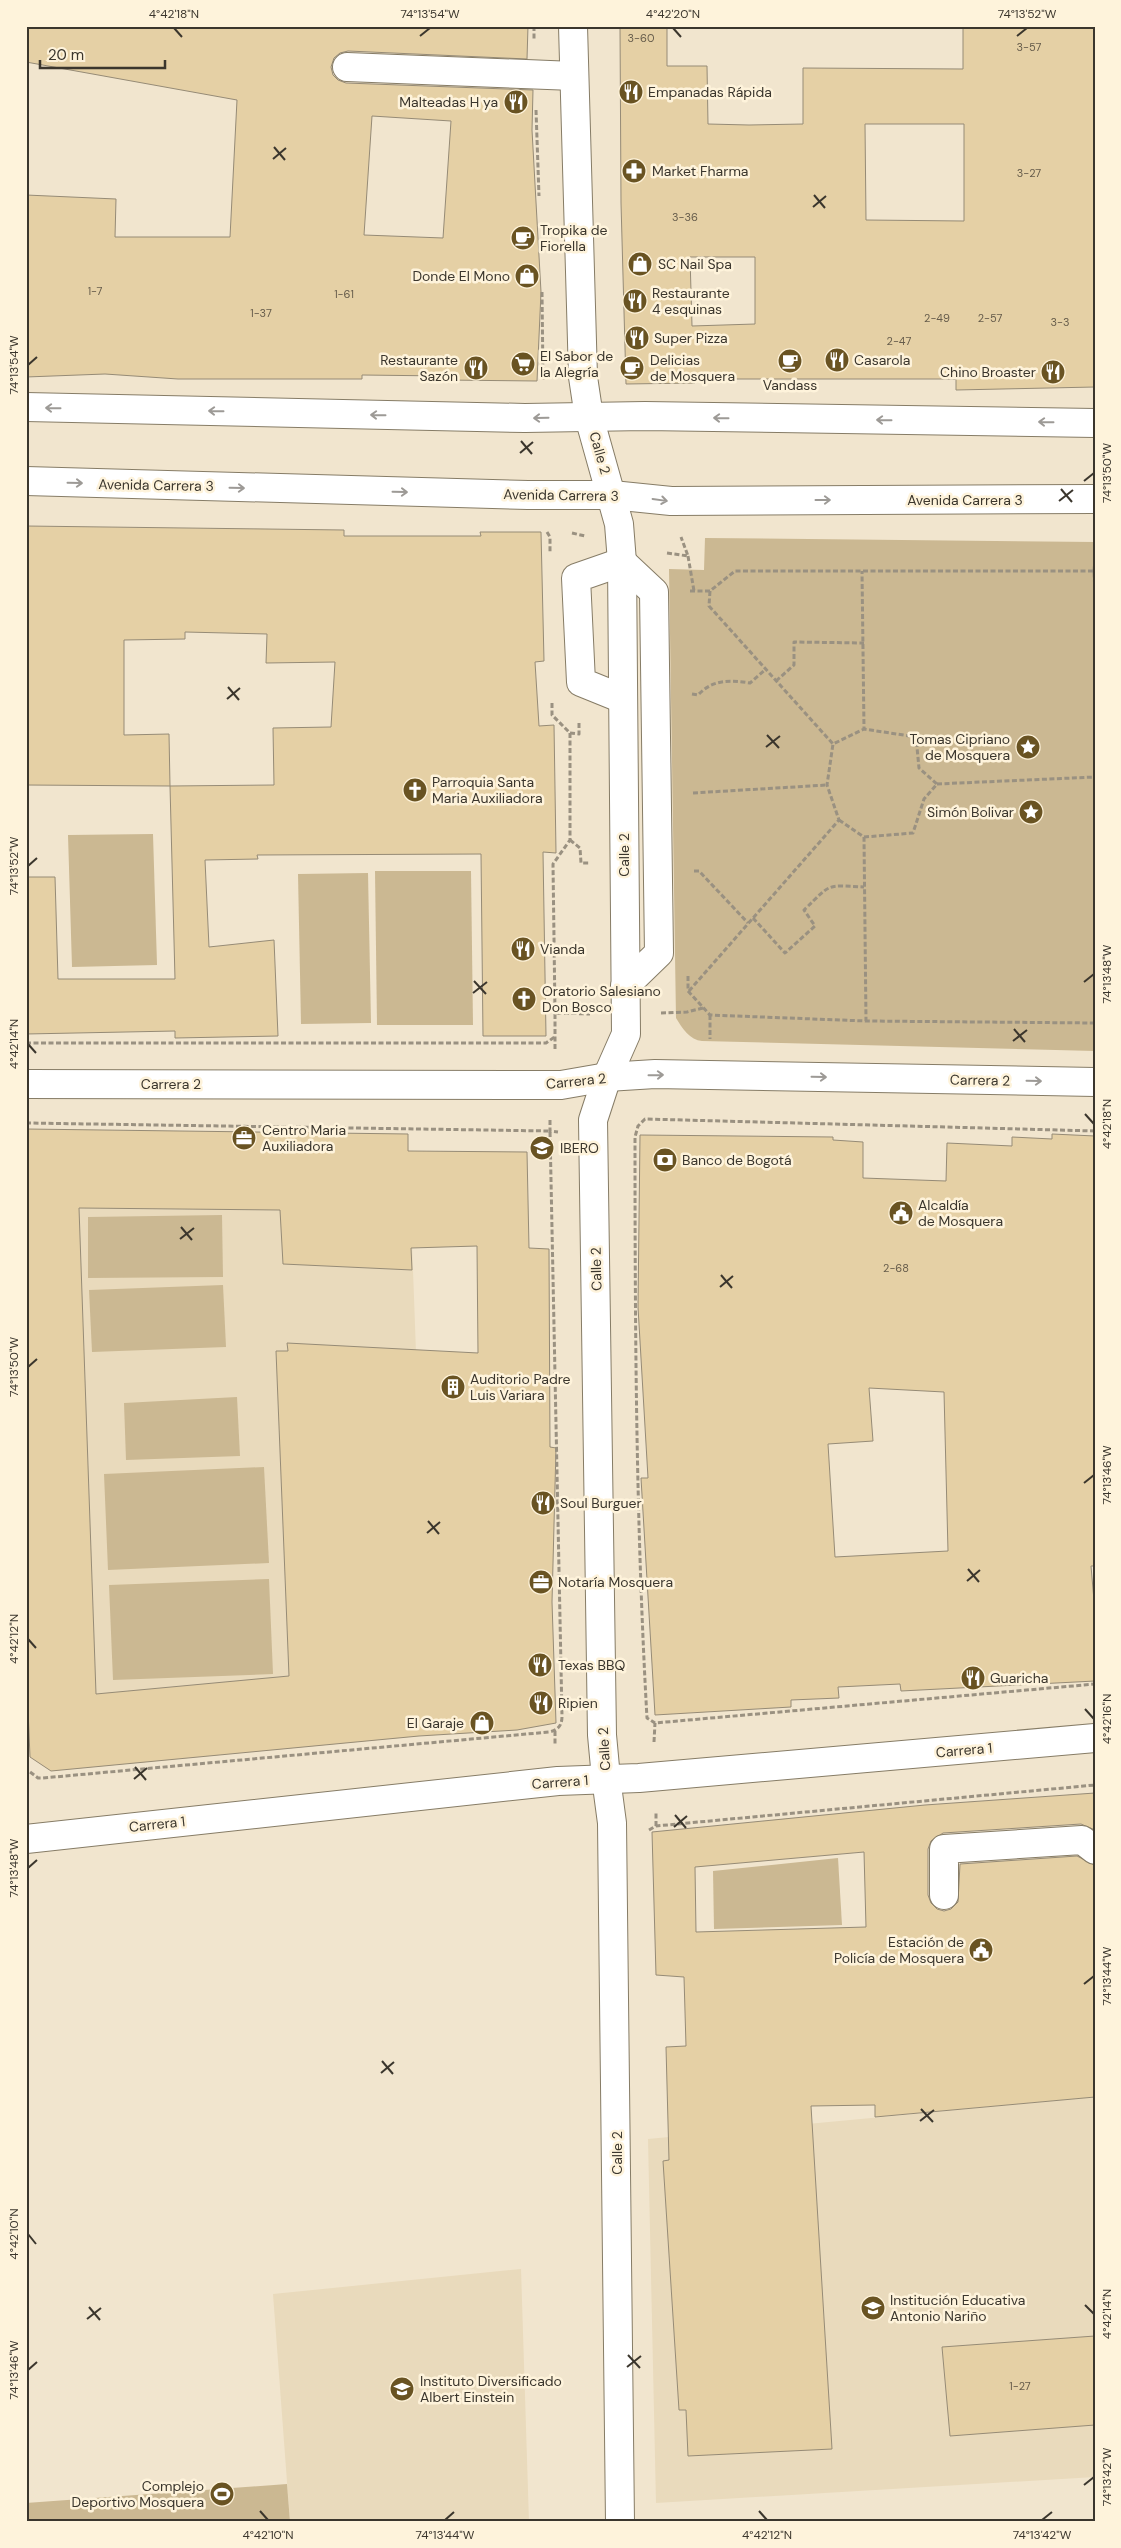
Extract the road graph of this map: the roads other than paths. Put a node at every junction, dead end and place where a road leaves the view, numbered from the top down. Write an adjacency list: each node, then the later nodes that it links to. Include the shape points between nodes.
1 (573, 26): 3 (street, Calle 2)
2 (346, 67): 3 (street)
3 (574, 76): 5 (street, Calle 2, via 583,377)
4 (26, 407): 5 (street, one-way to 4)
5 (589, 417): 6 (street, one-way to 5); 8 (street, Calle 2)
6 (1095, 423)
7 (26, 481): 8 (street, Avenida Carrera 3, one-way to 8)
8 (612, 495): 9 (street, Avenida Carrera 3, one-way to 9, via 671,501); 10 (street, Calle 2, via 619,524)
9 (1095, 499)
10 (622, 562): 11 (street, Calle 2); 11 (street, via 576,578 581,682); 12 (street, via 654,592 659,953)
11 (623, 699): 12 (street, Calle 2)
12 (625, 986): 13 (street, Calle 2, via 626,1034)
13 (608, 1077): 14 (street, Carrera 2, one-way to 14, via 655,1074); 15 (street, Carrera 2, via 561,1085); 17 (street, Calle 2, via 593,1120 602,1735)
14 (1095, 1082)
15 (26, 1084)
16 (1095, 1738): 17 (street, Carrera 1)
17 (606, 1778): 18 (street, Carrera 1); 21 (street, Calle 2, via 612,1823)
18 (26, 1839)
19 (1095, 1850): 20 (street, via 1082,1840 944,1849)
20 (944, 1895)
21 (620, 2522)

